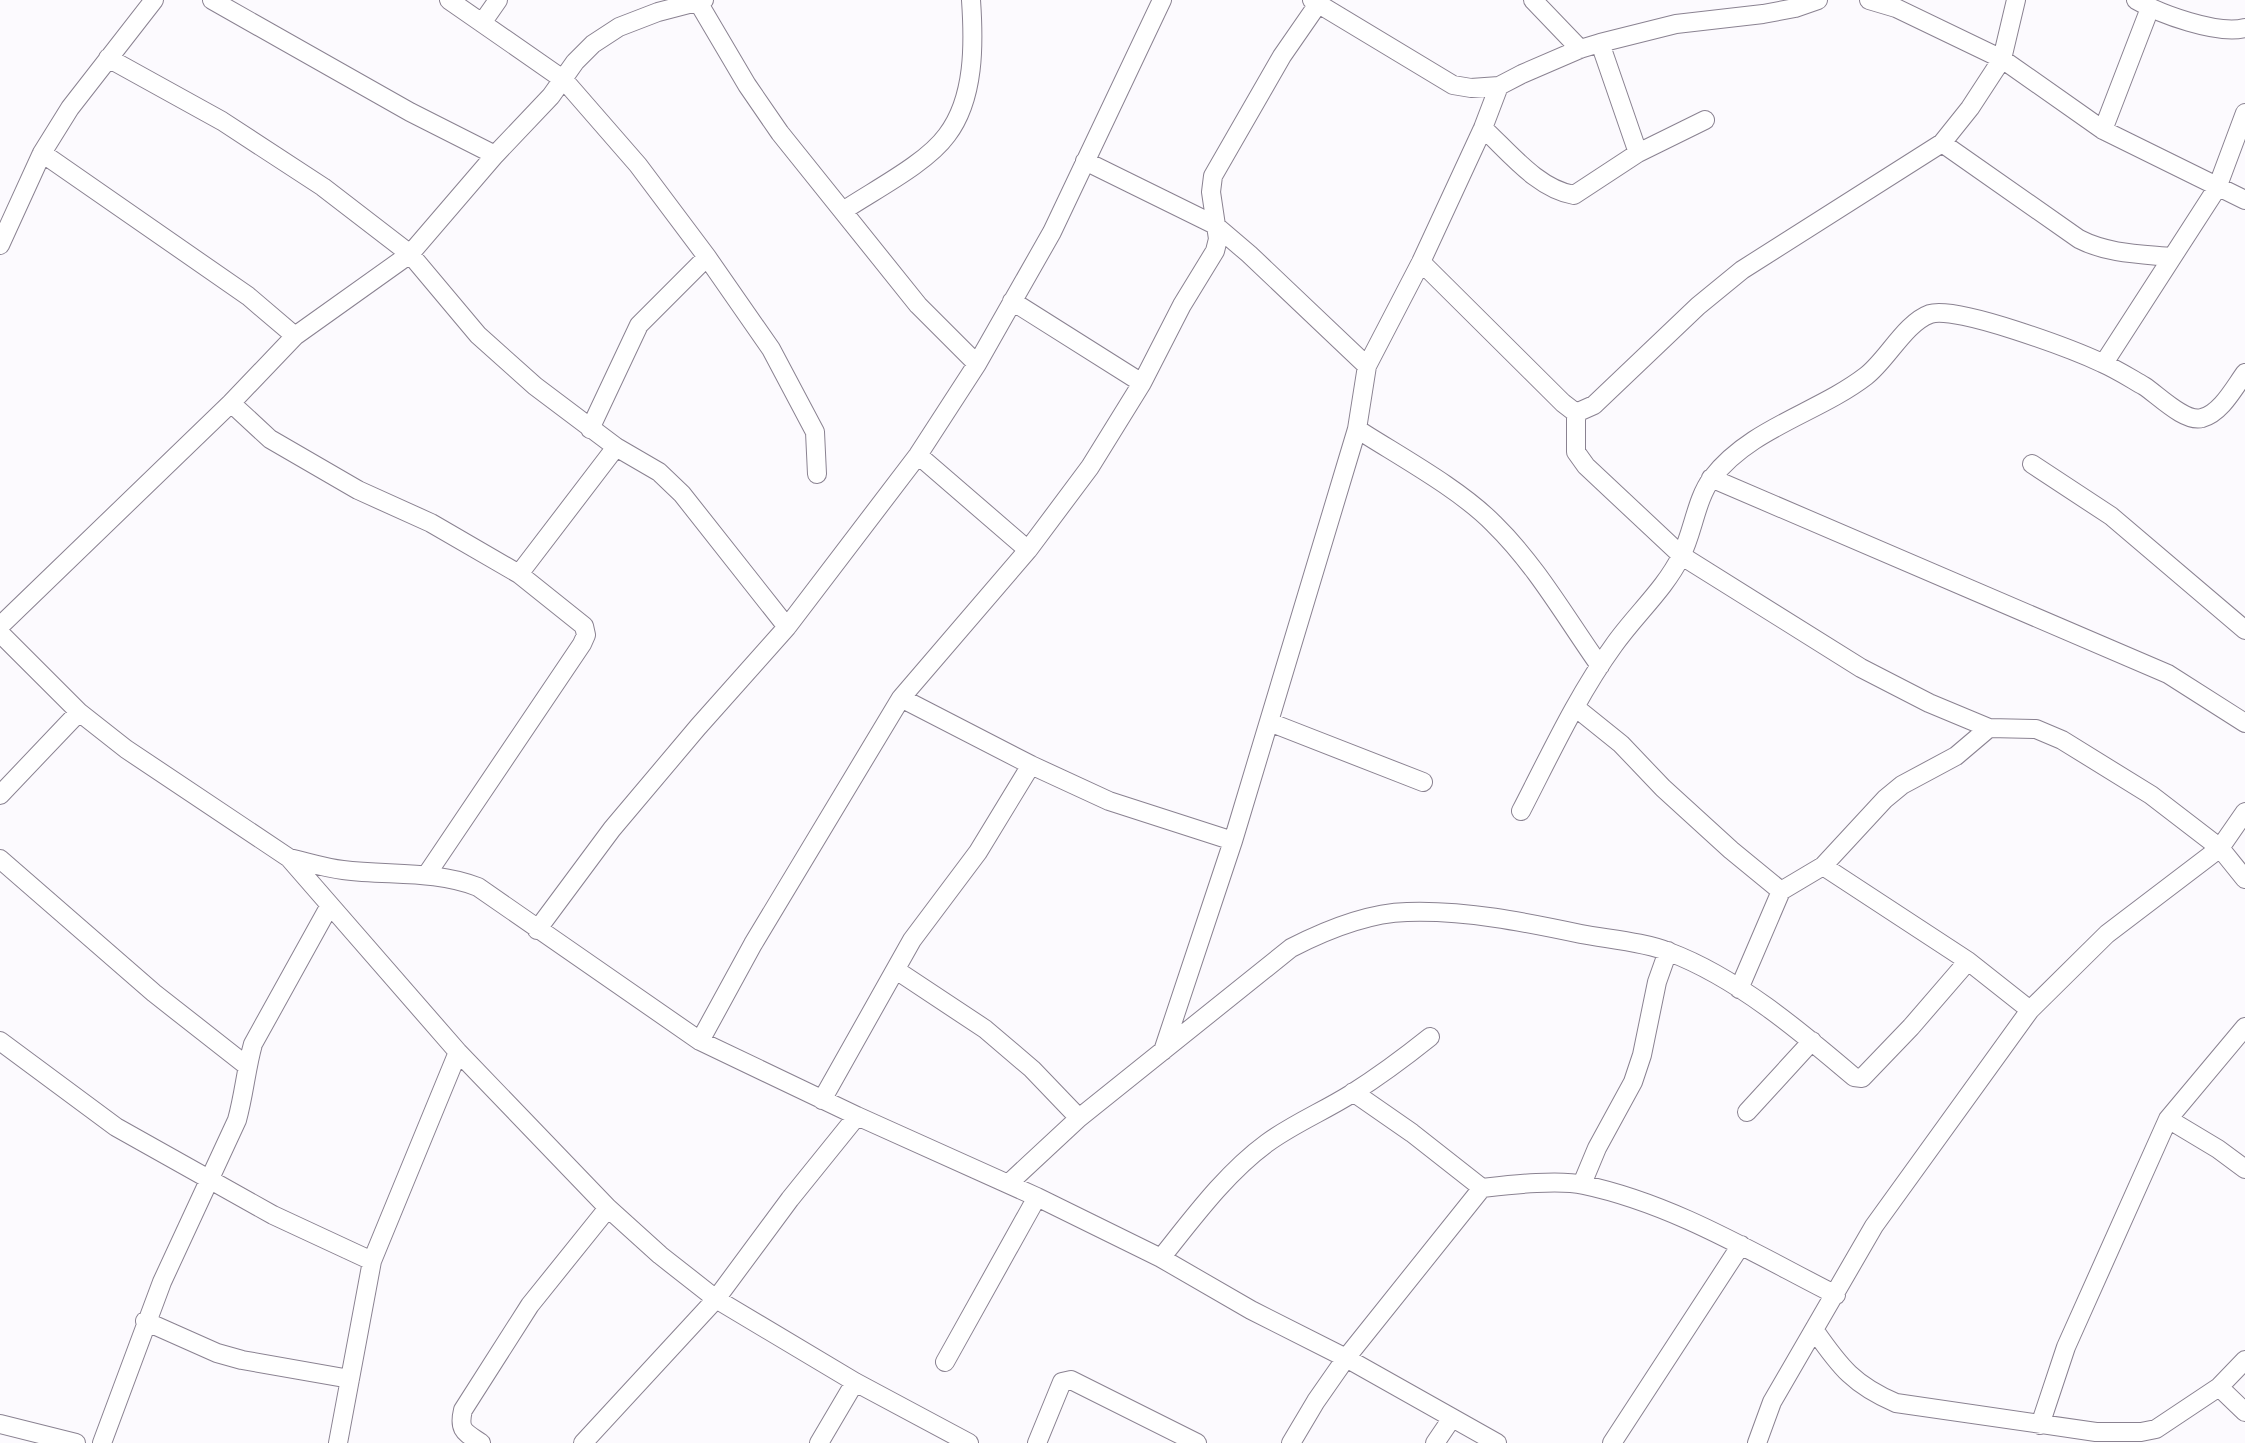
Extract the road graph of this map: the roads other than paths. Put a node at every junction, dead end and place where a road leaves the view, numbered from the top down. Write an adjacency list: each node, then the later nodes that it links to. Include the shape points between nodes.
1 (154, 0): 18 (street)
2 (212, 0): 29 (street)
3 (449, 0): 14 (street)
4 (498, 0): 14 (street)
5 (971, 0): 33 (street, via 969,75 948,134 930,153)
6 (1161, 0): 30 (street)
7 (1533, 0): 17 (street)
8 (1818, 0): 16 (street, via 1763,14 1676,23)
9 (1869, 0): 19 (street, via 1896,8)
10 (2016, 0): 19 (street)
11 (701, 1): 20 (street, via 620,27 593,44); 33 (street, via 760,104)
12 (1315, 2): 21 (street, via 1453,85); 34 (street, via 1213,176)
13 (2143, 4): 15 (street, via 2217,30); 25 (street)
14 (482, 23): 20 (street)
15 (2245, 28)
16 (1600, 43): 17 (street); 28 (street)
17 (1580, 49): 21 (street)
18 (108, 58): 27 (street); 36 (street, via 222,121 323,187)
19 (2002, 59): 25 (street); 26 (street)
20 (564, 80): 29 (street); 37 (street, via 638,165)
21 (1499, 86): 24 (street)
22 (2245, 113): 31 (street)
23 (1705, 120): 28 (street)
24 (1483, 128): 28 (street, via 1559,193 1574,195); 39 (street)
25 (2103, 130): 31 (street)
26 (1942, 143): 38 (street, via 2093,247); 48 (street, via 1742,270 1594,405)
27 (42, 153): 35 (street); 41 (street, via 248,296)
28 (1637, 153)
29 (495, 155): 36 (street)
30 (1085, 161): 34 (street); 40 (street, via 1052,232)
31 (2217, 188): 32 (street); 38 (street)
32 (2245, 200)
33 (843, 211): 43 (street, via 918,305)
34 (1215, 225): 44 (street); 46 (street, via 1219,239 1215,251)
35 (0, 245)
36 (410, 254): 41 (street); 49 (street, via 478,335)
37 (707, 257): 49 (street, via 639,325); 54 (street, via 771,349 806,412 815,432)
38 (2172, 257): 42 (street)
39 (1421, 262): 44 (street); 48 (street)
40 (1012, 300): 43 (street); 46 (street)
41 (295, 336): 47 (street)
42 (2104, 363): 45 (street, via 2185,416 2200,419 2213,413); 55 (street, via 1955,314 1931,314 1914,325 1866,375 1744,447)
43 (977, 364): 52 (street)
44 (1367, 366): 50 (street)
45 (2245, 373)
46 (1142, 383): 56 (street, via 1090,467)
47 (231, 403): 58 (street, via 270,439); 59 (street)
48 (1576, 413): 57 (street, via 1576,452 1586,466)
49 (590, 429): 51 (street)
50 (1357, 429): 63 (street, via 1492,521 1522,554); 67 (street)
51 (616, 447): 58 (street); 60 (street, via 659,472 682,494)
52 (918, 455): 56 (street); 60 (street)
53 (2032, 464): 61 (street, via 2111,516)
54 (817, 474)
55 (1711, 478): 57 (street); 68 (street, via 2168,674)
56 (1028, 550): 64 (street)
57 (1682, 556): 63 (street); 69 (street, via 1861,668)
58 (519, 574): 80 (street, via 572,615 586,635)
59 (0, 626)
60 (787, 627): 84 (street, via 612,830)
61 (2245, 630)
62 (0, 633): 66 (street)
63 (1600, 666): 65 (street)
64 (901, 698): 70 (street); 93 (street)
65 (1576, 707): 73 (street); 82 (street)
66 (79, 712): 72 (street); 77 (street, via 126,749)
67 (1269, 722): 71 (street); 75 (street)
68 (2245, 723)
69 (1989, 728): 76 (street, via 2036,729 2062,740 2151,794); 79 (street, via 1956,756 1885,799)
70 (1031, 765): 75 (street, via 1109,801); 87 (street, via 978,852)
71 (1423, 782)
72 (0, 795)
73 (1521, 811)
74 (2245, 812): 76 (street)
75 (1233, 841): 95 (street)
76 (2220, 848): 81 (street); 89 (street, via 2107,934)
77 (289, 858): 80 (street, via 341,870); 83 (street)
78 (0, 859): 97 (street, via 154,993)
79 (1824, 866): 82 (street); 86 (street)
80 (427, 874): 84 (street, via 478,887)
81 (2245, 879)
82 (1781, 891): 88 (street)
83 (330, 905): 96 (street); 97 (street, via 253,1044)
84 (537, 930): 93 (street)
85 (1668, 951): 88 (street); 95 (street, via 1483,915 1405,912 1359,920 1291,947); 107 (street, via 1633,1082)
86 (1968, 961): 89 (street); 94 (street, via 1862,1078)
87 (896, 970): 99 (street); 102 (street, via 985,1029)
88 (1739, 989): 94 (street)
89 (2030, 1010): 114 (street, via 1874,1226)
90 (2245, 1027): 103 (street)
91 (1430, 1037): 98 (street)
92 (0, 1041): 105 (street, via 116,1127)
93 (700, 1041): 99 (street)
94 (1812, 1041): 100 (street)
95 (1163, 1051): 102 (street)
96 (457, 1052): 110 (street); 113 (street)
97 (247, 1066): 105 (street, via 237,1120)
98 (1353, 1093): 108 (street); 112 (street, via 1268,1142)
99 (822, 1100): 101 (street)
100 (1746, 1112)
101 (857, 1116): 106 (street); 115 (street)
102 (1079, 1118): 106 (street)
103 (2168, 1119): 104 (street); 127 (street, via 2066,1347)
104 (2245, 1169)
105 (209, 1181): 113 (street); 116 (street)
106 (1008, 1184): 109 (street)
107 (1582, 1184): 108 (street); 111 (street, via 1659,1209)
108 (1482, 1188): 118 (street)
109 (1037, 1197): 112 (street); 120 (street)
110 (608, 1208): 115 (street); 132 (street, via 530,1305 463,1410 460,1423 464,1432)
111 (1741, 1245): 114 (street); 141 (street)
112 (1161, 1258): 118 (street)
113 (372, 1261): 121 (street)
114 (1836, 1295): 117 (street)
115 (716, 1298): 122 (street); 133 (street)
116 (145, 1321): 121 (street, via 217,1353); 130 (street)
117 (1815, 1331): 127 (street, via 1853,1380 1896,1403); 142 (street, via 1772,1402)
118 (1346, 1358): 125 (street); 138 (street)
119 (2245, 1360): 123 (street)
120 (944, 1362)
121 (350, 1380): 131 (street)
122 (855, 1382): 134 (street); 135 (street)
123 (2219, 1387): 124 (street); 128 (street, via 2157,1429)
124 (2245, 1412)
125 (1452, 1418): 139 (street); 140 (street)
126 (0, 1424): 129 (street)
127 (2040, 1425): 128 (street)
128 (2095, 1438)
129 (76, 1443)
130 (102, 1443)
131 (338, 1443)
132 (481, 1443)
133 (583, 1443)
134 (819, 1443)
135 (969, 1443)
136 (1037, 1443): 137 (street, via 1062,1382 1071,1380)
137 (1197, 1443)
138 (1291, 1443)
139 (1435, 1443)
140 (1497, 1443)
141 (1612, 1443)
142 (1756, 1443)

